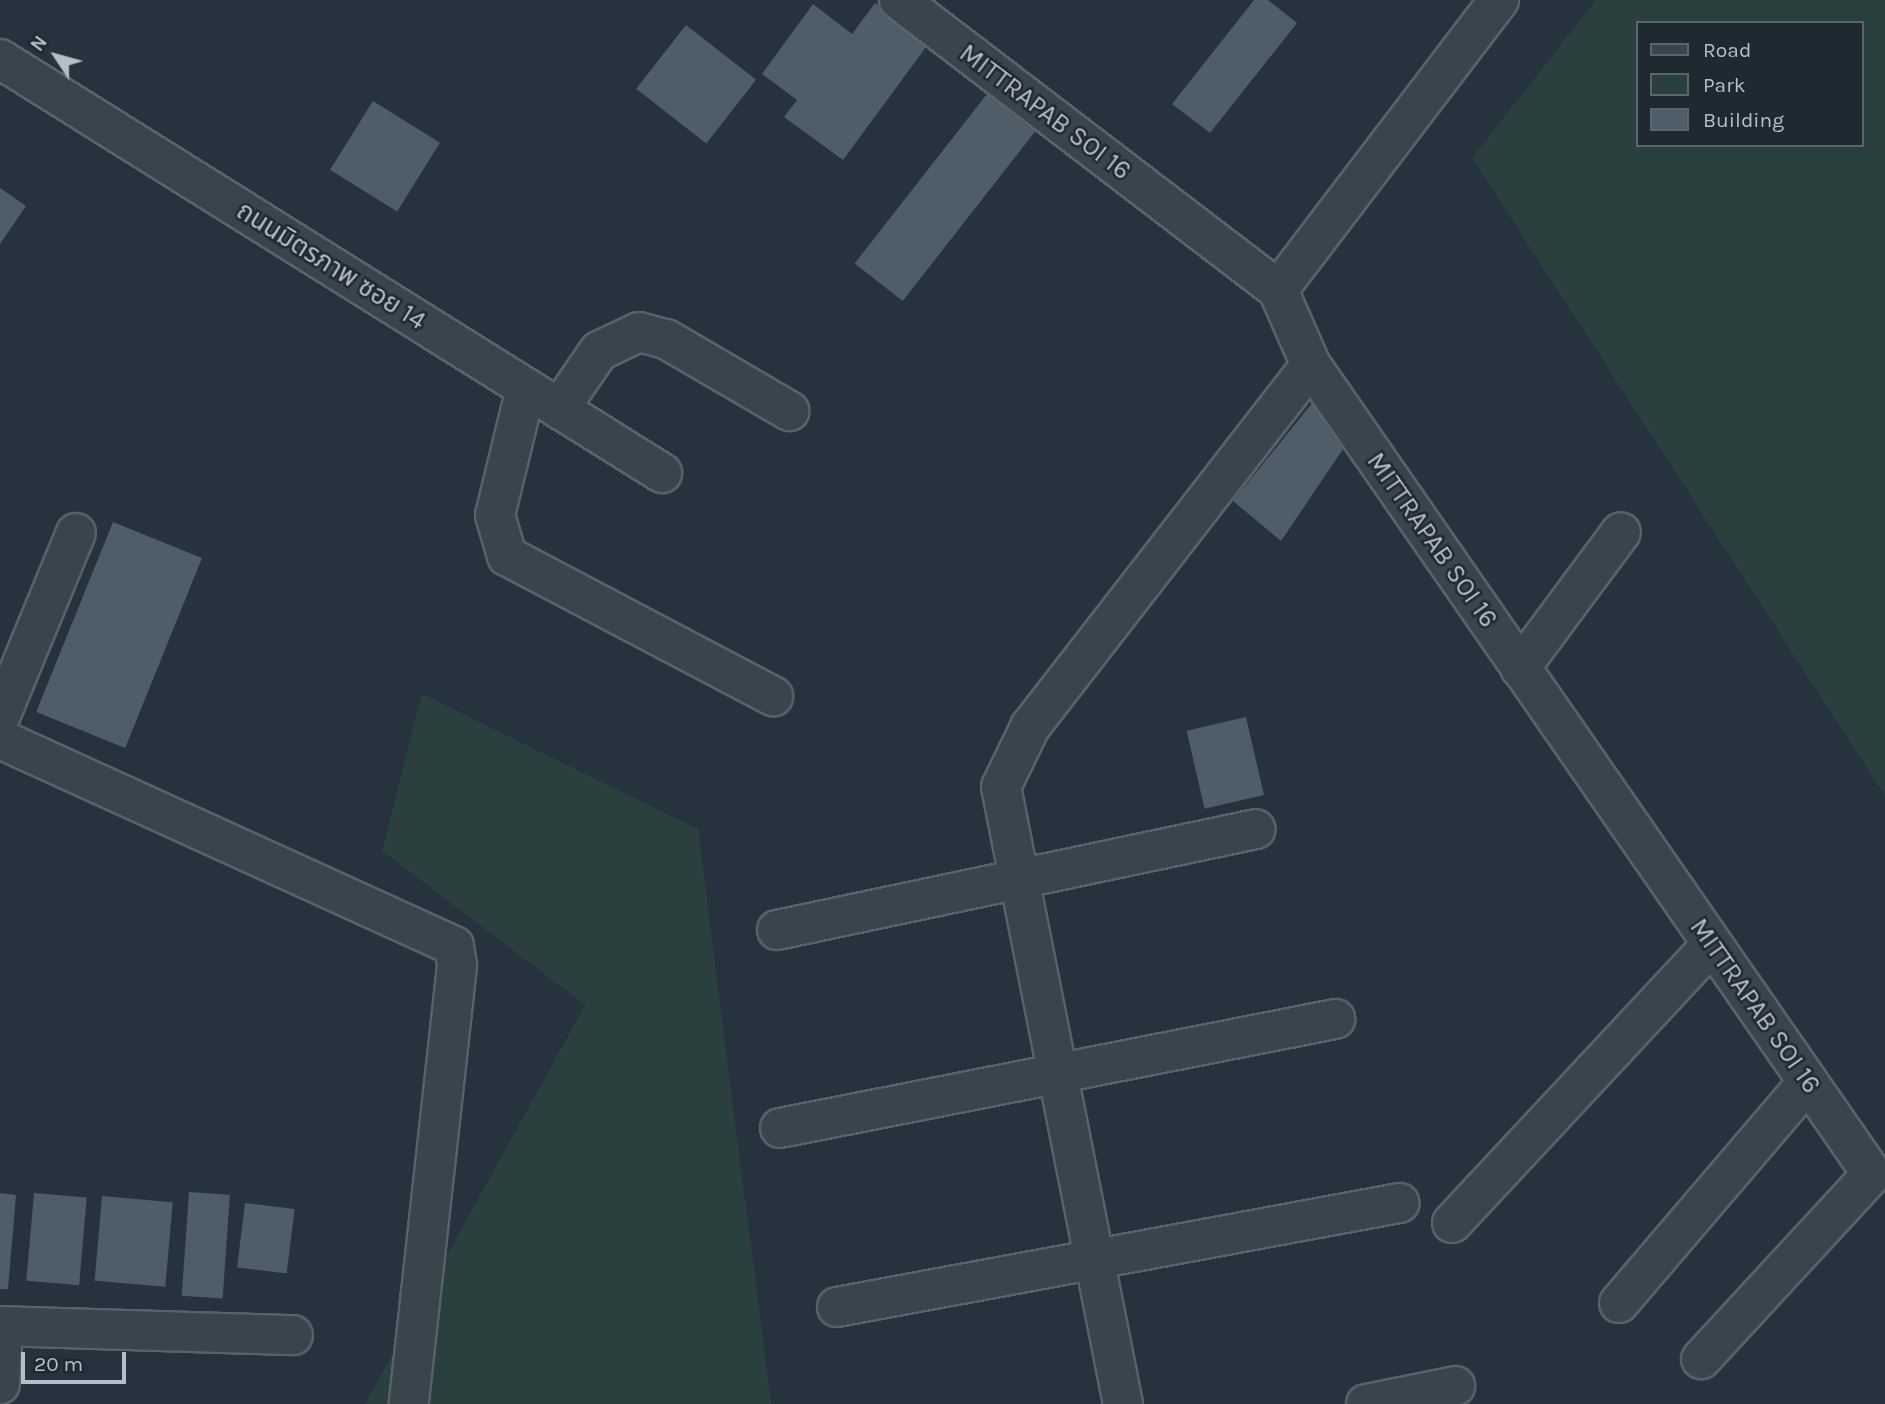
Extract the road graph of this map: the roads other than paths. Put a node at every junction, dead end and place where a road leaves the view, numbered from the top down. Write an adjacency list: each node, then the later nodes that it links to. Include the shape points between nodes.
1 (899, 0): 4 (street, MITTRAPAB SOI 16)
2 (1499, 0): 4 (street)
3 (0, 59): 6 (street, ถนนมิตรภาพ ซอย 14)
4 (1278, 290): 5 (street, MITTRAPAB SOI 16)
5 (1311, 365): 12 (street, MITTRAPAB SOI 16); 17 (street, via 1030,727 1001,787)
6 (526, 388): 7 (street, ถนนมิตรภาพ ซอย 14); 13 (street, via 495,514 507,556)
7 (559, 410): 8 (street, via 599,351 639,332 666,339); 9 (street, ถนนมิตรภาพ ซอย 14)
8 (789, 411)
9 (662, 472)
10 (1621, 532): 12 (street)
11 (76, 533): 14 (street)
12 (1520, 668): 19 (street, MITTRAPAB SOI 16)
13 (772, 696)
14 (0, 717)
15 (0, 740): 34 (street, via 454,946 457,966)
16 (1255, 829): 17 (street)
17 (1021, 875): 18 (street); 21 (street)
18 (777, 930)
19 (1712, 944): 22 (street, MITTRAPAB SOI 16); 25 (street)
20 (1335, 1019): 21 (street)
21 (1059, 1074): 23 (street); 26 (street)
22 (1808, 1082): 27 (street); 31 (street, MITTRAPAB SOI 16, via 1872,1174)
23 (780, 1128)
24 (1399, 1203): 26 (street)
25 (1452, 1223)
26 (1096, 1262): 28 (street); 35 (street)
27 (1619, 1303)
28 (838, 1307)
29 (2, 1326): 30 (street); 32 (street)
30 (293, 1335)
31 (1701, 1359)
32 (0, 1384)
33 (1455, 1386): 36 (street)
34 (410, 1404)
35 (1123, 1404)
36 (1366, 1404)

